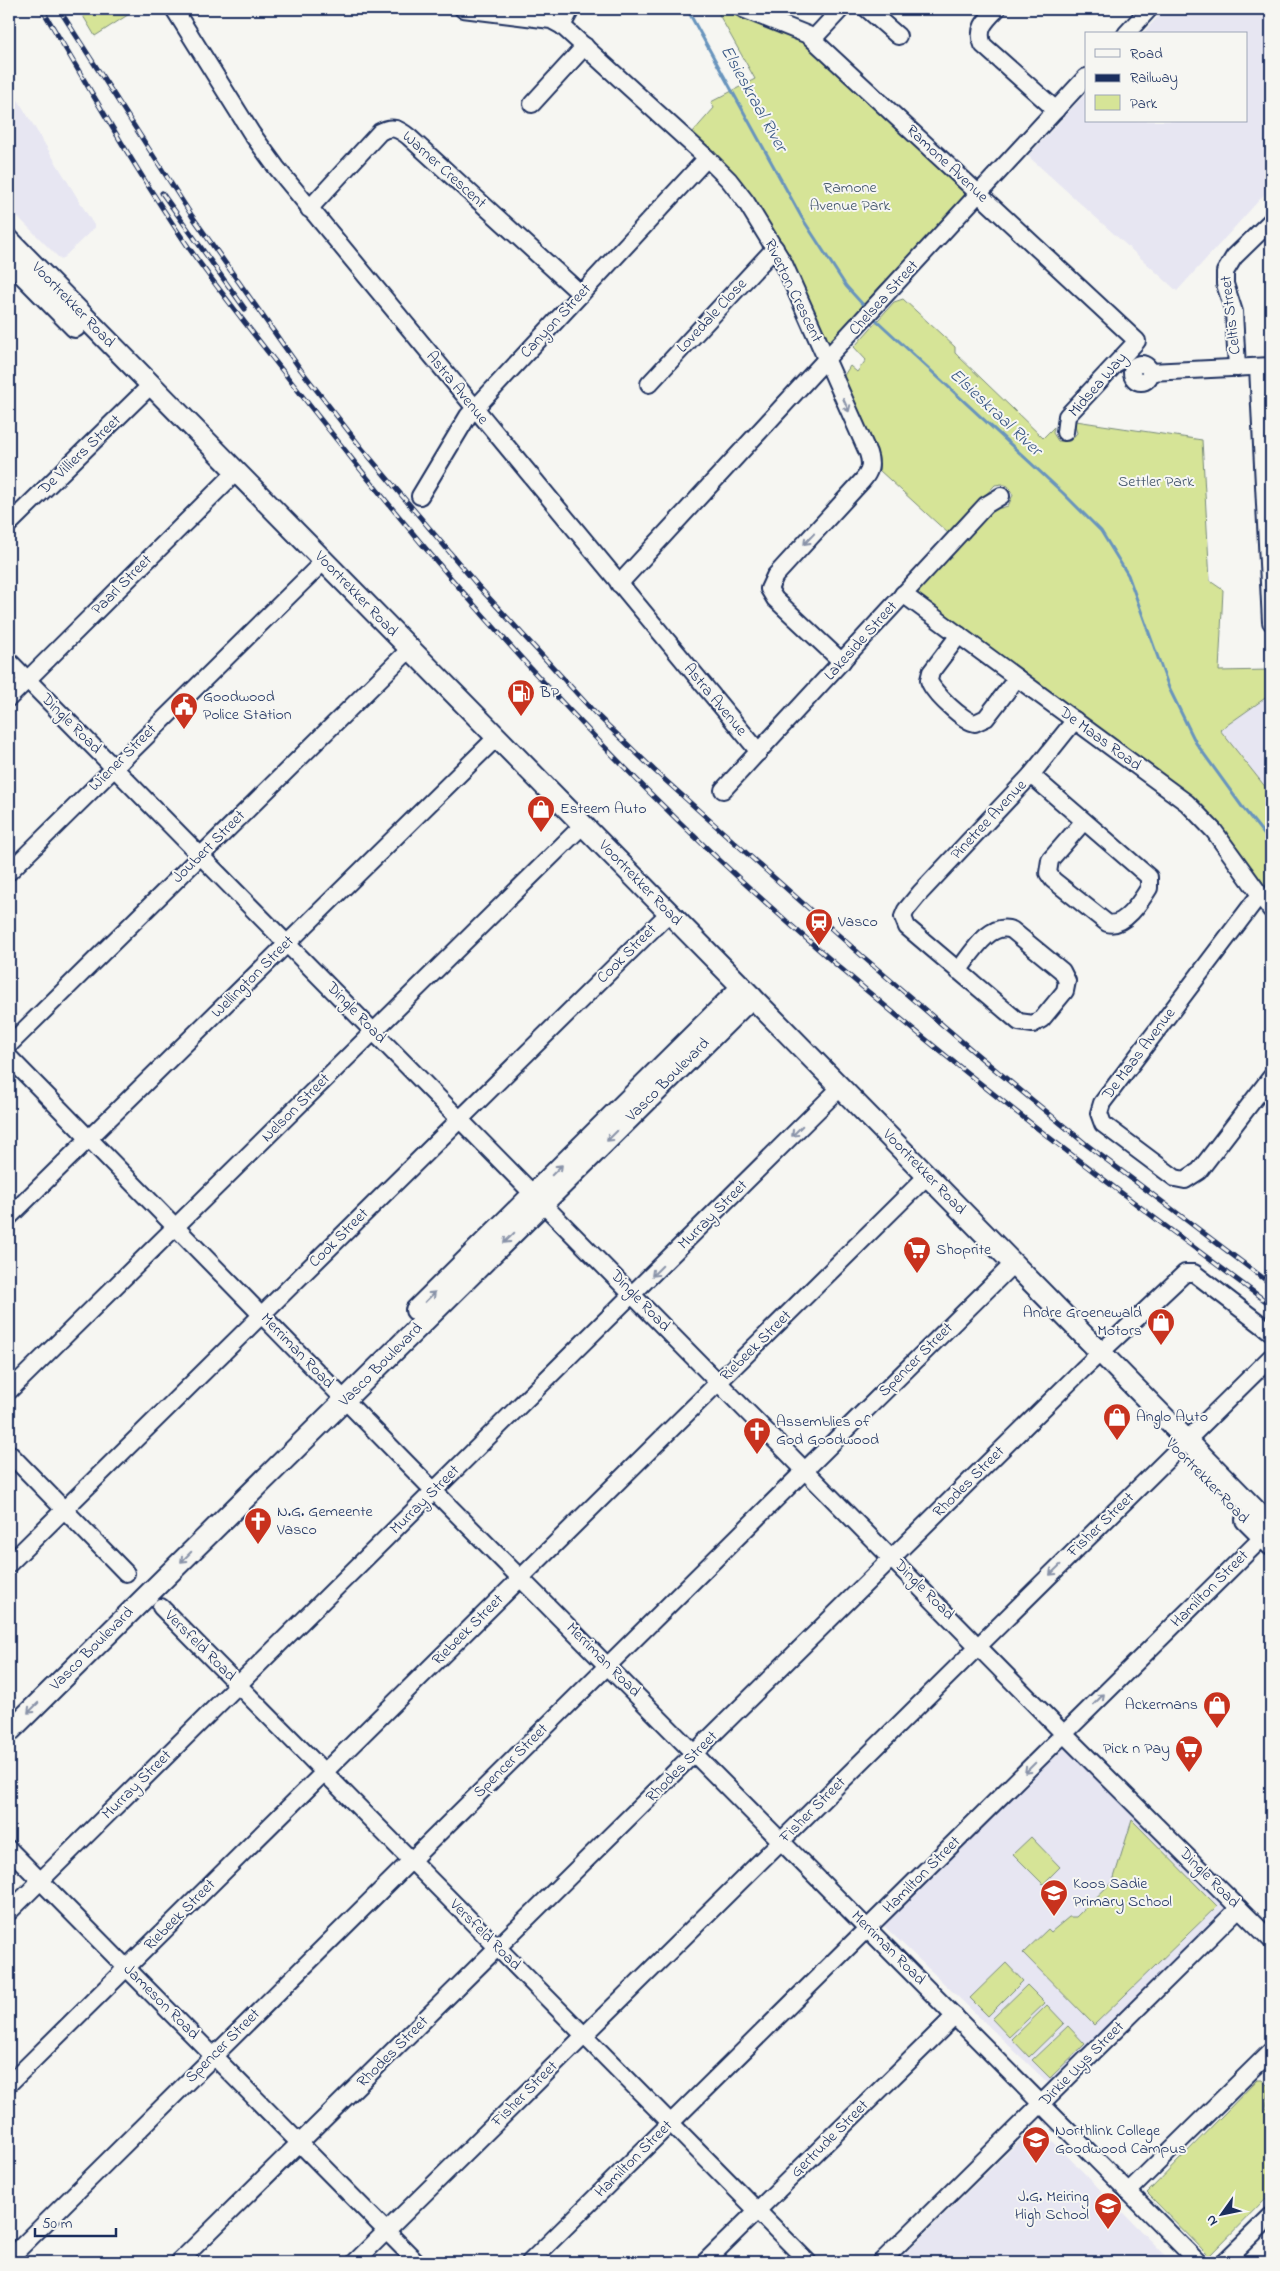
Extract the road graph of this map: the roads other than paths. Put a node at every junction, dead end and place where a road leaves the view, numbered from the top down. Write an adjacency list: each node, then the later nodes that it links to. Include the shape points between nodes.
1 (174, 9): 19 (street, Astra Avenue, via 252,134)
2 (463, 9): 9 (street, Riverton Crescent, via 551,20)
3 (571, 9): 9 (street)
4 (743, 9): 12 (street, Ramone Avenue)
5 (841, 9): 12 (street)
6 (866, 9): 11 (street)
7 (997, 9): 16 (street, via 980,32 983,45)
8 (1149, 9): 10 (street)
9 (562, 26): 13 (street, Riverton Crescent)
10 (1128, 32)
11 (898, 36)
12 (812, 39): 18 (street, Ramone Avenue)
13 (585, 46): 15 (street); 17 (street, Riverton Crescent)
14 (1085, 78): 16 (street, Chelsea Street)
15 (532, 104)
16 (1056, 110): 18 (street, Chelsea Street)
17 (707, 158): 22 (street, Riverton Crescent, via 740,195); 23 (street, Canyon Street)
18 (979, 193): 24 (street, Ramone Avenue); 25 (street, Chelsea Street)
19 (309, 209): 23 (street, Warner Crescent, via 380,132 397,129); 31 (street, Astra Avenue)
20 (1271, 221): 27 (street, Celtis Street, via 1234,257 1224,272 1234,312)
21 (10, 247): 30 (main road, Voortrekker Road)
22 (775, 248): 25 (street, Riverton Crescent); 29 (street, Lovedale Close)
23 (581, 294): 31 (street, Canyon Street)
24 (1137, 341): 32 (street, Midsea Way, via 1067,416)
25 (826, 360): 38 (street, Chelsea Street); 44 (street, Riverton Crescent, one-way to 44, via 868,453 870,468 862,481 775,576 769,589 775,599)
26 (1264, 366): 27 (street); 40 (street)
27 (1237, 368): 28 (street)
28 (1150, 372)
29 (649, 384)
30 (146, 390): 33 (main road, Voortrekker Road); 36 (street, De Villiers Street)
31 (474, 409): 34 (street, Canyon Street); 38 (street, Astra Avenue)
32 (1065, 432)
33 (231, 477): 37 (main road, Voortrekker Road); 46 (street, Paarl Street)
34 (420, 496)
35 (1001, 496): 39 (street, Lakeside Street, via 986,505)
36 (9, 524)
37 (319, 566): 42 (main road, Voortrekker Road); 51 (street, Wiener Street)
38 (619, 584): 50 (street, Astra Avenue)
39 (903, 594): 41 (street, De Maas Road); 44 (street, Lakeside Street)
40 (1271, 622)
41 (959, 635): 45 (street, De Maas Road); 45 (street, via 931,672 929,680 934,691 966,720 975,723 986,718)
42 (405, 654): 49 (main road, Voortrekker Road); 56 (street, Joubert Street)
43 (9, 661): 46 (street, Dingle Road)
44 (842, 662): 50 (street, Lakeside Street)
45 (1017, 678): 48 (street, De Maas Road)
46 (27, 680): 47 (street, Paarl Street); 51 (street, Dingle Road)
47 (9, 698)
48 (1075, 720): 52 (street, Pinetree Avenue); 58 (street, De Maas Road, via 1194,809 1214,830)
49 (492, 742): 55 (main road, Voortrekker Road); 61 (street, Wellington Street)
50 (759, 752): 53 (street, Lakeside Street)
51 (114, 767): 56 (street, Dingle Road); 57 (street, Wiener Street)
52 (1031, 775): 54 (street); 62 (street, Pinetree Avenue, via 920,893 903,917 907,927)
53 (724, 790)
54 (1084, 822): 54 (street, via 1141,868 1150,880 1150,888 1145,895 1116,924 1107,923 1048,873 1050,860)
55 (578, 829): 60 (main road, Voortrekker Road); 64 (street, Nelson Street)
56 (200, 855): 61 (street, Dingle Road); 65 (street, Joubert Street)
57 (9, 872)
58 (1261, 896): 59 (street, De Maas Road); 67 (street, De Maas Avenue, via 1102,1103 1099,1113 1103,1124 1175,1178 1185,1180 1199,1171)
59 (1271, 910)
60 (664, 917): 63 (main road, Voortrekker Road); 69 (street, Cook Street)
61 (287, 943): 64 (street, Dingle Road); 70 (street, Wellington Street)
62 (958, 971): 62 (street, via 987,935 1005,927 1062,971 1066,987 1042,1018 1033,1024 1024,1024)
63 (742, 996): 68 (main road, Voortrekker Road); 72 (main road, Vasco Boulevard)
64 (374, 1031): 69 (street, Dingle Road); 74 (street, Nelson Street)
65 (9, 1045)
66 (9, 1057): 70 (street, Merriman Road)
67 (1271, 1077)
68 (836, 1092): 71 (main road, Voortrekker Road); 76 (street, Murray Street, one-way to 76)
69 (460, 1119): 72 (street, Dingle Road); 77 (street, Cook Street)
70 (89, 1138): 73 (street, Wellington Street); 74 (street, Merriman Road)
71 (922, 1181): 75 (main road, Voortrekker Road); 81 (street, Riebeek Street)
72 (538, 1199): 76 (street, Dingle Road); 83 (main road, Vasco Boulevard)
73 (9, 1217)
74 (177, 1227): 77 (street, Merriman Road); 82 (street, Nelson Street)
75 (1009, 1269): 79 (main road, Voortrekker Road); 86 (street, Spencer Street)
76 (633, 1294): 81 (street, Dingle Road); 87 (street, Murray Street)
77 (261, 1315): 83 (street, Merriman Road); 88 (street, Cook Street)
78 (1271, 1332): 79 (street, Rhodes Street, via 1194,1273 1184,1272)
79 (1095, 1357): 84 (main road, Voortrekker Road); 90 (street, Rhodes Street)
80 (1271, 1357): 84 (street, Fisher Street)
81 (720, 1383): 86 (street, Dingle Road); 93 (street, Riebeek Street)
82 (9, 1391)
83 (340, 1395): 87 (street, Merriman Road); 98 (main road, Vasco Boulevard); 99 (main road, Vasco Boulevard, one-way to 99)
84 (1182, 1445): 89 (main road, Voortrekker Road); 95 (street, Fisher Street, one-way to 95)
85 (9, 1453): 88 (street)
86 (805, 1470): 90 (street, Dingle Road); 96 (street, Spencer Street)
87 (434, 1491): 93 (street, Merriman Road); 97 (street, Murray Street)
88 (64, 1510): 91 (street, Cook Street); 92 (street)
89 (1269, 1534): 100 (street, Hamilton Street, one-way to 89)
90 (892, 1558): 95 (street, Dingle Road); 101 (street, Rhodes Street)
91 (9, 1564)
92 (126, 1573)
93 (521, 1578): 96 (street, Merriman Road); 102 (street, Riebeek Street)
94 (161, 1607): 97 (street, Versfeld Road)
95 (978, 1644): 100 (street, Dingle Road); 103 (street, Fisher Street)
96 (607, 1666): 101 (street, Merriman Road); 105 (street, Spencer Street)
97 (238, 1685): 102 (street, Versfeld Road); 106 (street, Murray Street)
98 (9, 1712)
99 (9, 1732)
100 (1064, 1734): 107 (street, Dingle Road); 109 (street, Hamilton Street, one-way to 109)
101 (696, 1753): 103 (street, Merriman Road); 111 (street, Rhodes Street)
102 (325, 1773): 105 (street, Versfeld Road); 112 (street, Riebeek Street)
103 (782, 1841): 109 (street, Merriman Road); 114 (street, Fisher Street)
104 (9, 1849): 106 (street, Jameson Road)
105 (412, 1860): 111 (street, Versfeld Road); 116 (street, Spencer Street)
106 (40, 1880): 108 (street, Murray Street); 112 (street, Jameson Road)
107 (1239, 1908): 110 (street, Dingle Road); 118 (street, Dirkie Uys Street)
108 (9, 1912)
109 (868, 1928): 113 (street, Merriman Road); 119 (street, Hamilton Street)
110 (1271, 1940)
111 (498, 1948): 114 (street, Versfeld Road); 120 (street, Rhodes Street)
112 (127, 1968): 116 (street, Jameson Road); 117 (street, Riebeek Street)
113 (955, 2016): 118 (street, Merriman Road); 122 (street, Gertrude Street)
114 (585, 2035): 119 (street, Versfeld Road); 124 (street, Fisher Street)
115 (1271, 2051): 121 (street)
116 (214, 2056): 120 (street, Jameson Road); 125 (street, Spencer Street)
117 (9, 2084)
118 (1042, 2104): 121 (street, Merriman Road); 133 (street, Dirkie Uys Street)
119 (670, 2123): 122 (street, Versfeld Road); 130 (street, Hamilton Street)
120 (300, 2145): 124 (street, Jameson Road); 127 (street, Rhodes Street)
121 (1128, 2192): 134 (street, Merriman Road)
122 (758, 2210): 131 (street, Gertrude Street); 132 (street, Versfeld Road)
123 (1271, 2216): 135 (street)
124 (386, 2231): 128 (street, Fisher Street); 129 (street, Jameson Road)
125 (9, 2258): 126 (street)
126 (13, 2262)
127 (179, 2262)
128 (355, 2262)
129 (417, 2262)
130 (530, 2262)
131 (704, 2262)
132 (808, 2262)
133 (882, 2262)
134 (1198, 2262)
135 (1224, 2262)

